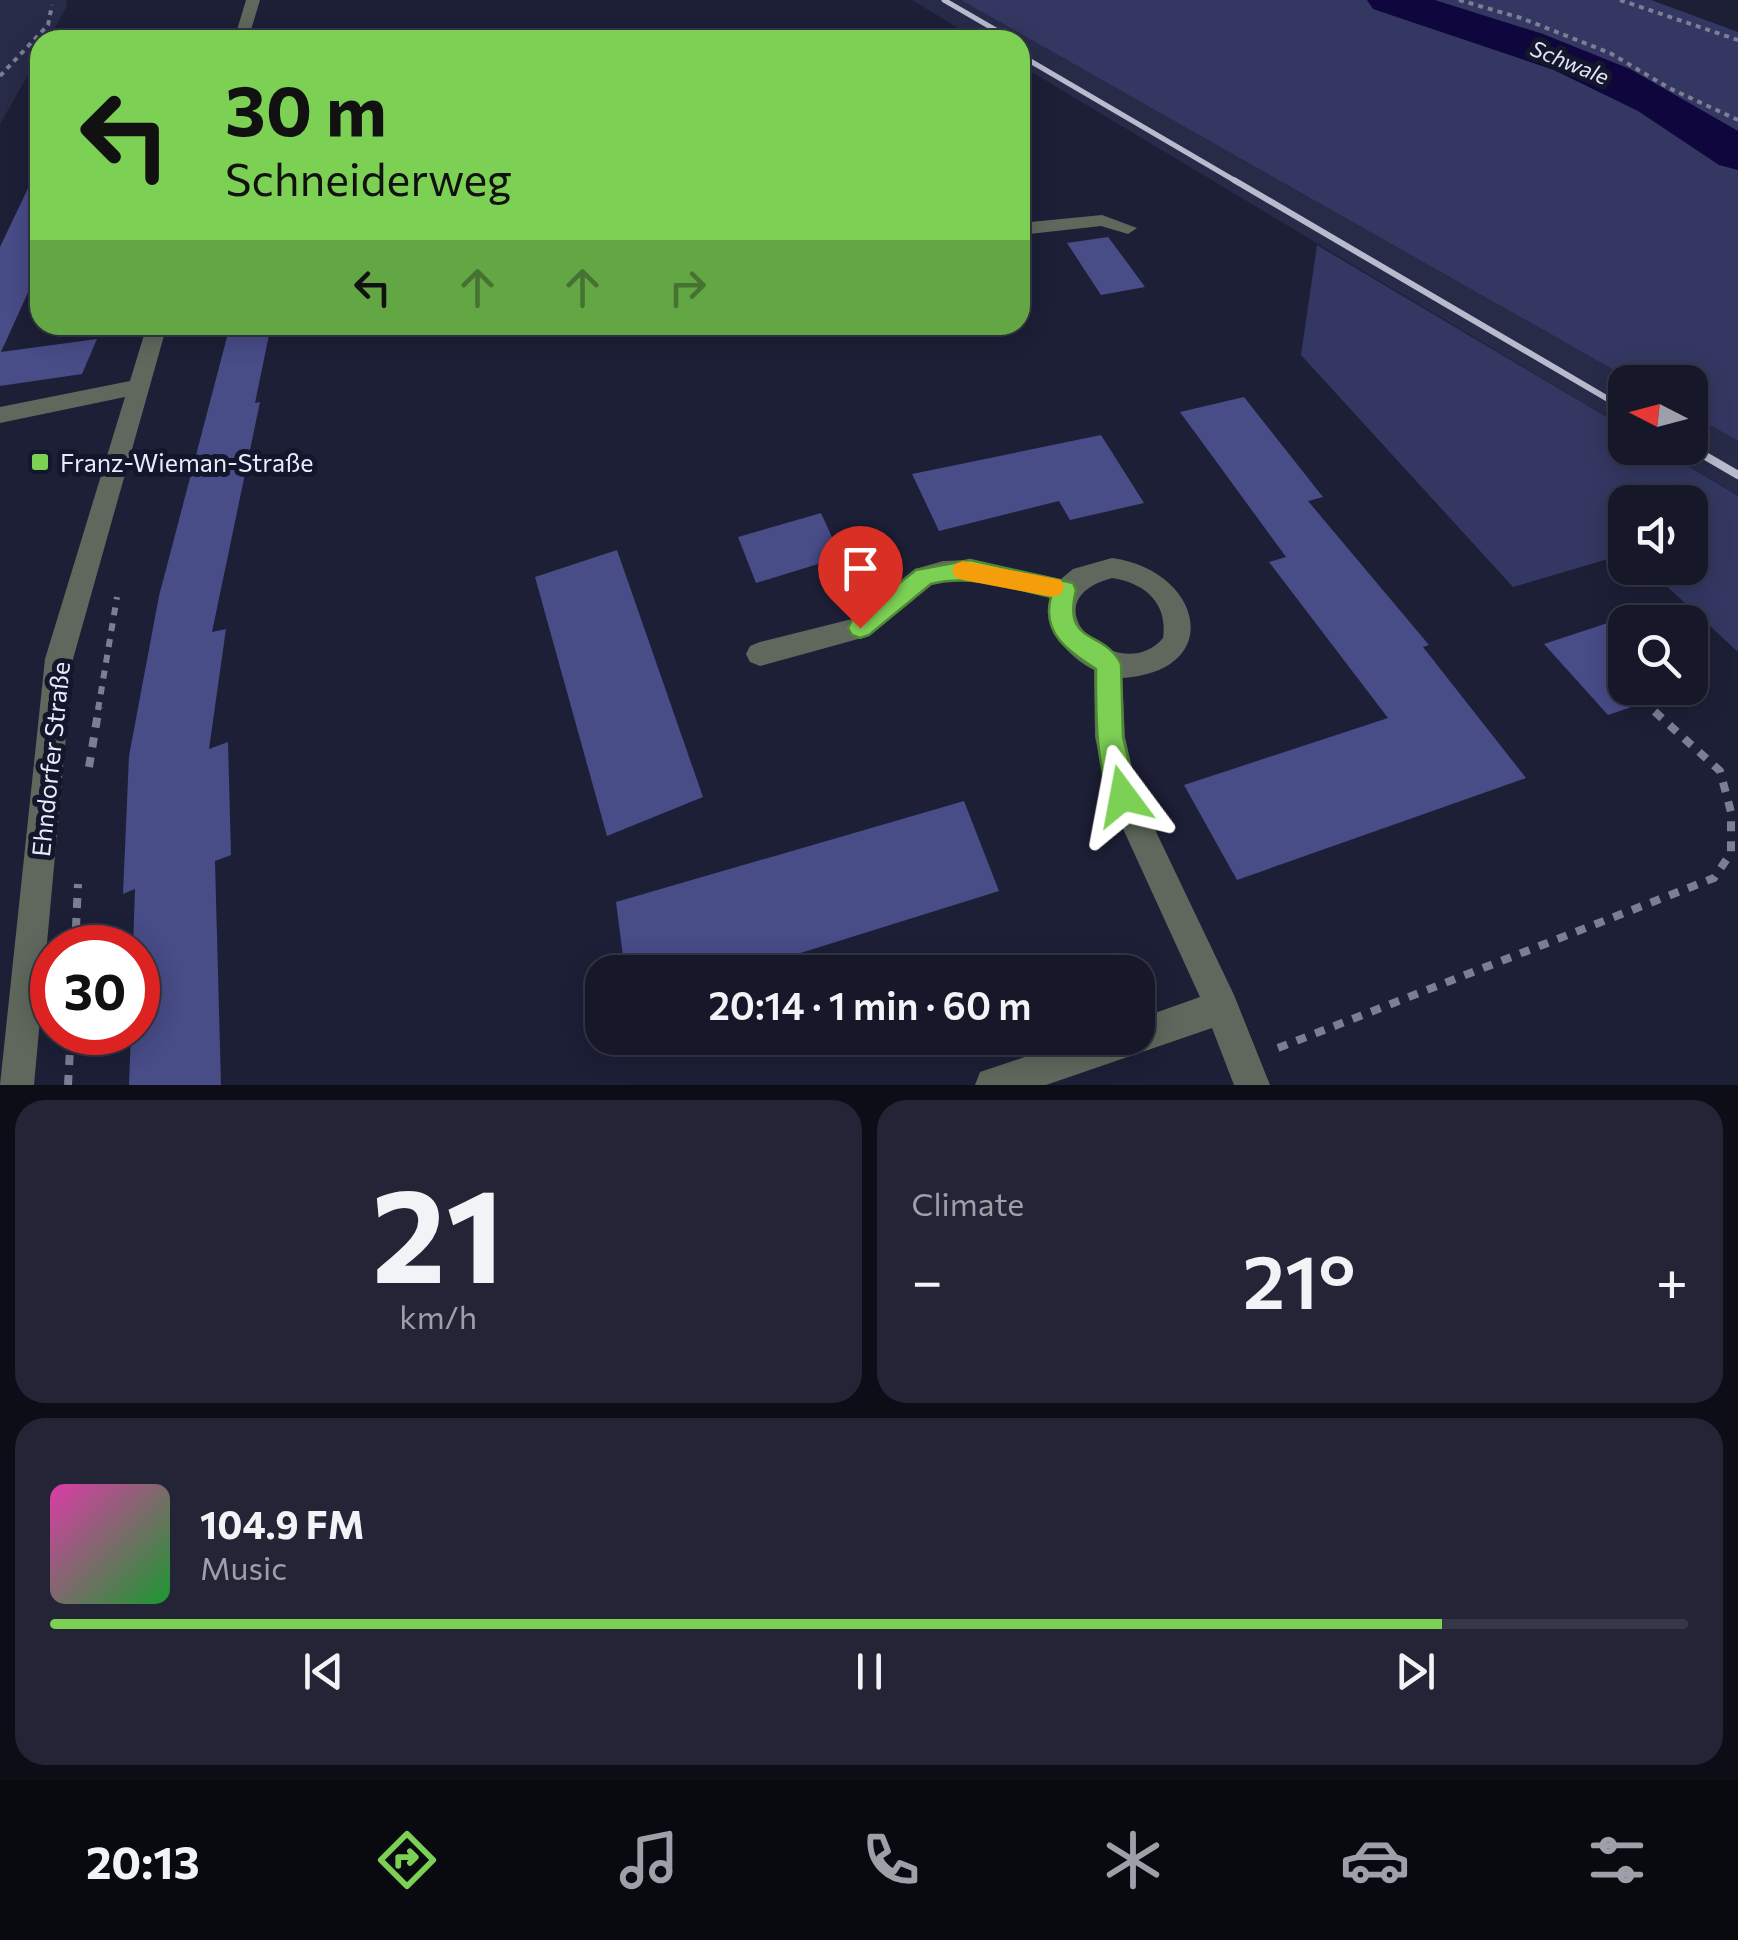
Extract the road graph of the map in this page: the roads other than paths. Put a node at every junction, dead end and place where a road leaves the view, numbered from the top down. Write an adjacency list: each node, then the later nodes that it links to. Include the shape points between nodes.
1 (253, 0): 2 (street)
2 (244, 30)
3 (1128, 228): 4 (street, via 1102,220)
4 (1030, 229)
5 (154, 335): 6 (street, Ehndorfer Straße)
6 (139, 387): 7 (street); 13 (street, Ehndorfer Straße, via 59,659)
7 (0, 415)
8 (1064, 590): 9 (street, via 970,570 943,572 924,576 860,628); 10 (street, via 1062,624 1072,640); 10 (street, via 1092,570 1112,568 1153,581 1177,611 1176,642 1166,654 1130,667)
9 (760, 654)
10 (1108, 664): 11 (street, via 1110,737 1123,796)
11 (1222, 1007): 12 (street); 15 (street)
12 (1155, 1030)
13 (10, 1048): 16 (street, Ehndorfer Straße)
14 (1082, 1055): 17 (street)
15 (1248, 1073)
16 (16, 1085)
17 (993, 1085)

